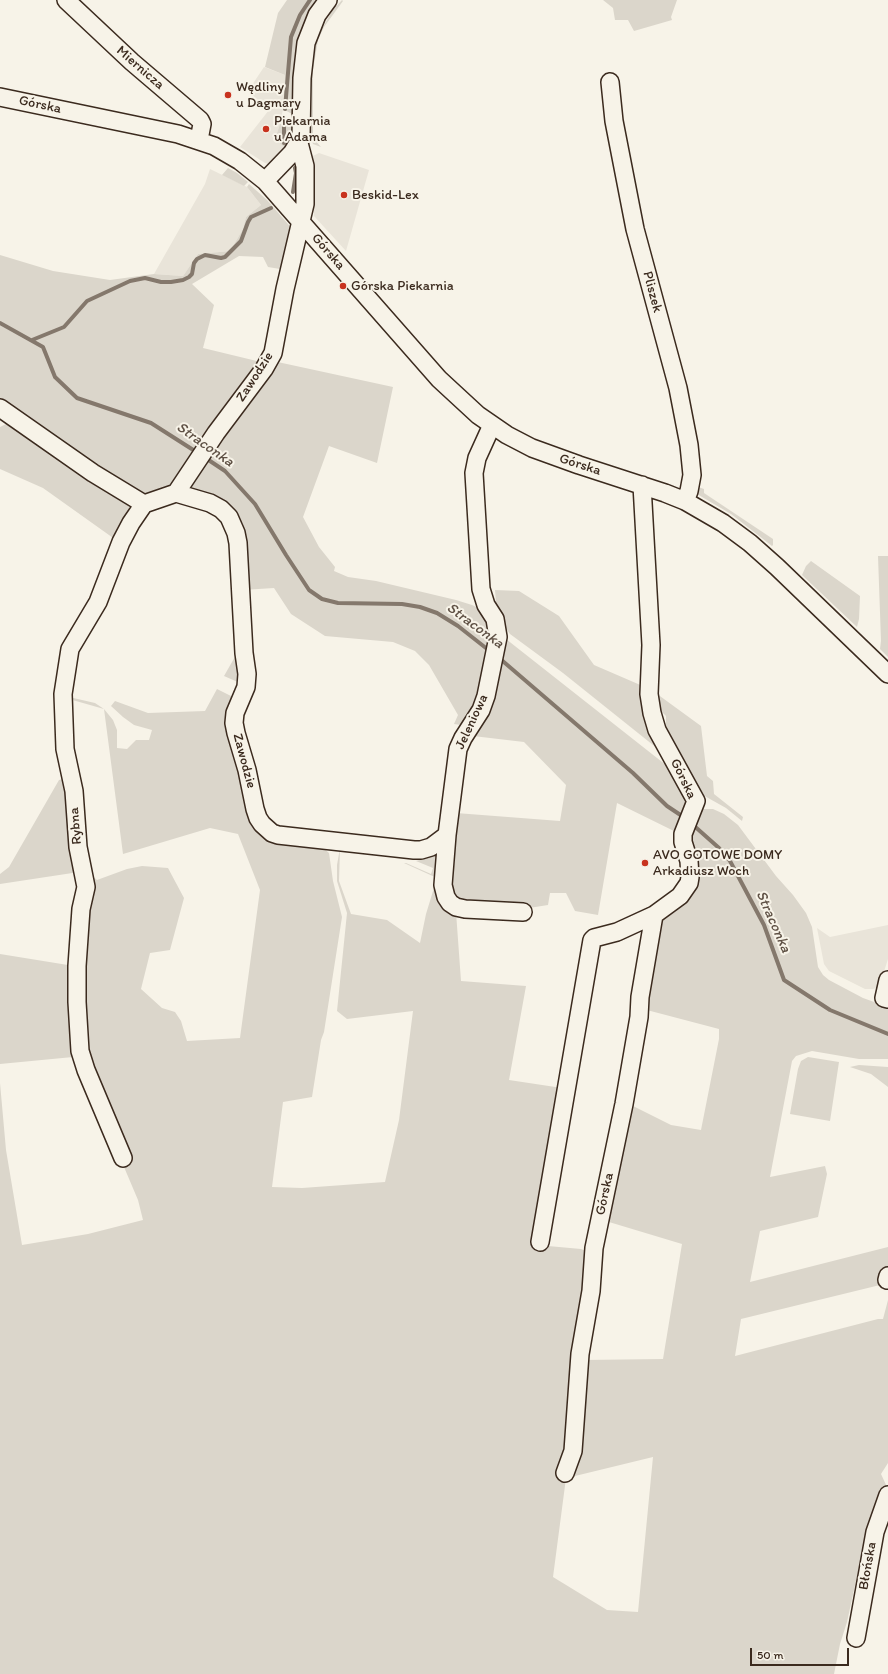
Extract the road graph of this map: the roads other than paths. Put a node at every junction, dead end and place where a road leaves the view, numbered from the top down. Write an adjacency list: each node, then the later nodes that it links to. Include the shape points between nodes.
1 (66, 0): 5 (street, Miernicza, via 132,62 200,120 202,124)
2 (328, 0): 6 (street, via 317,15 306,43 302,78 302,134)
3 (610, 82): 13 (street, Pliszek, via 614,121 635,229 678,388 689,445 692,475)
4 (0, 97): 5 (street, Górska, via 153,128)
5 (199, 140): 7 (street, Górska, via 240,161)
6 (299, 143): 7 (street); 8 (street, Zawodzie, via 305,166 306,196)
7 (265, 181): 8 (street, Górska)
8 (302, 222): 10 (street, Górska, via 439,379); 12 (street, Zawodzie, via 273,353)
9 (0, 408): 14 (street, via 93,473)
10 (492, 425): 11 (street, Górska, via 519,442 547,454); 16 (street, Jeleniowa, via 477,458 474,473 481,589 486,605 495,619 498,637 481,710 458,749)
11 (642, 485): 13 (street, Górska); 18 (street, Górska, via 650,645 650,701 657,730 696,801 684,829 683,842 689,861 689,883 680,896)
12 (176, 493): 14 (street); 16 (street, Zawodzie, via 210,503 221,510 229,517 236,533 247,674 246,687 235,713 234,723 248,770 255,809 262,824 272,832 282,835 414,850 431,847)
13 (685, 501): 15 (street, Górska, via 723,523 750,543)
14 (144, 504): 21 (street, Rybna, via 121,542 98,602 70,649 63,694 65,749 74,791 78,847 86,887 77,966 80,1051)
15 (888, 674)
16 (446, 835): 17 (street, Jeleniowa, via 442,878 444,892 450,903 464,909)
17 (523, 912)
18 (654, 915): 22 (street, Górska, via 618,932 594,938 590,944); 23 (street, Górska, via 624,1104 594,1248 591,1291 580,1354 573,1451)
19 (888, 980): 20 (street, via 884,998)
20 (888, 999)
21 (123, 1158)
22 (540, 1242)
23 (565, 1473)
24 (888, 1495): 25 (street, Błońska, via 875,1532)
25 (856, 1638)

